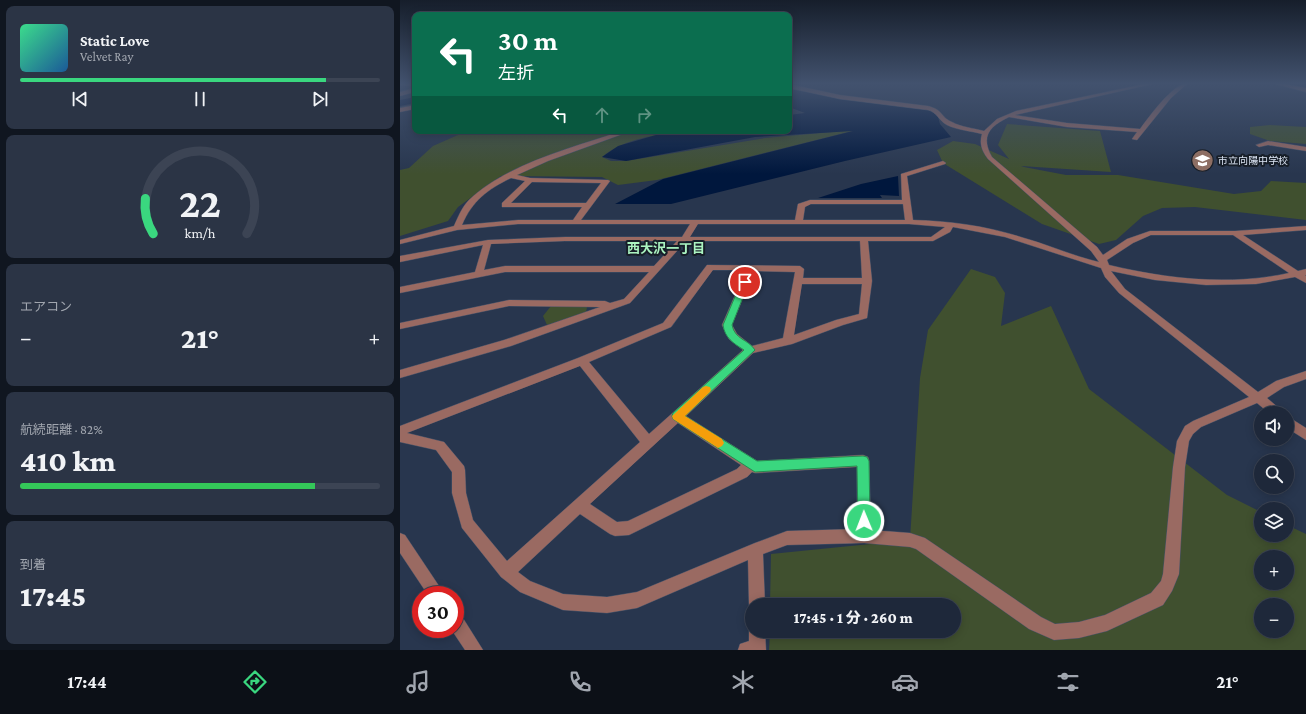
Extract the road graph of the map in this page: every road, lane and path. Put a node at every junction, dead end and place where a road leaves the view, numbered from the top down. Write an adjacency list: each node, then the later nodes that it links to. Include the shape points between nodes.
1 (940, 113): 6 (street, via 942,119 950,124)
2 (1019, 113): 4 (street)
3 (1156, 113): 5 (street)
4 (1008, 116): 5 (street, via 1067,125); 6 (street, via 989,127)
5 (1141, 131): 8 (street)
6 (986, 133): 29 (street, via 984,147 990,158 1094,249)
7 (620, 134): 12 (street)
8 (1135, 139)
9 (1259, 145): 10 (street, via 1268,143)
10 (1306, 148)
11 (943, 163): 14 (street, via 903,175)
12 (509, 175): 13 (street); 21 (street, via 471,202)
13 (530, 180): 15 (street, via 606,181); 15 (street, via 505,205)
14 (906, 202): 17 (street, via 810,202 801,206); 19 (street)
15 (587, 205): 18 (street)
16 (696, 221): 17 (street); 18 (street); 24 (street)
17 (799, 221): 19 (street)
18 (575, 222): 21 (street, via 518,222)
19 (909, 222): 20 (street)
20 (951, 224): 25 (street, via 947,230 933,239); 29 (street, via 994,232)
21 (457, 228): 26 (street)
22 (1306, 228): 23 (street)
23 (1235, 233): 29 (street, via 1150,233 1130,241); 33 (street)
24 (686, 238): 25 (street); 27 (street); 31 (street)
25 (864, 239): 36 (street)
26 (400, 242)
27 (488, 242): 28 (street); 32 (street)
28 (400, 259)
29 (1103, 263): 33 (street, via 1139,275 1201,282 1236,283); 45 (street, via 1108,275 1122,291)
30 (751, 268): 35 (street, via 800,269); 41 (street, via 727,325 728,332 735,340); 42 (street, via 710,267 667,325)
31 (658, 269): 32 (street, via 505,269); 38 (street, via 627,301)
32 (479, 273): 37 (street)
33 (1301, 273): 34 (street)
34 (1306, 280)
35 (798, 281): 36 (street); 40 (street)
36 (867, 282): 40 (street, via 864,316)
37 (400, 290)
38 (610, 308): 39 (street, via 605,304 509,303); 43 (street, via 508,343)
39 (400, 326)
40 (788, 341): 41 (street)
41 (750, 350): 47 (street)
42 (582, 361): 49 (street); 52 (street)
43 (400, 374)
44 (1306, 375): 45 (street, via 1280,384)
45 (1258, 398): 46 (street); 55 (street, via 1193,427 1183,441 1171,574 1167,586 1157,599 1107,623 1079,630 1054,632 1035,623 920,543)
46 (1268, 406)
47 (677, 416): 52 (street); 53 (street)
48 (1294, 426): 50 (street)
49 (400, 431)
50 (1306, 435)
51 (400, 437): 58 (street, via 440,446 459,470 459,493 467,523)
52 (648, 442): 54 (street)
53 (751, 464): 54 (street, via 742,473 630,528 615,529); 55 (street, via 755,467 863,461)
54 (579, 505): 58 (street)
55 (864, 536): 57 (street, via 787,538)
56 (400, 540): 59 (street)
57 (755, 550): 58 (street, via 637,600 607,605 563,602 525,587); 60 (street)
58 (506, 572)
59 (432, 586)
60 (756, 598)
61 (464, 634): 63 (street)
62 (757, 638): 64 (street, via 758,648)
63 (475, 650)
64 (746, 650)

